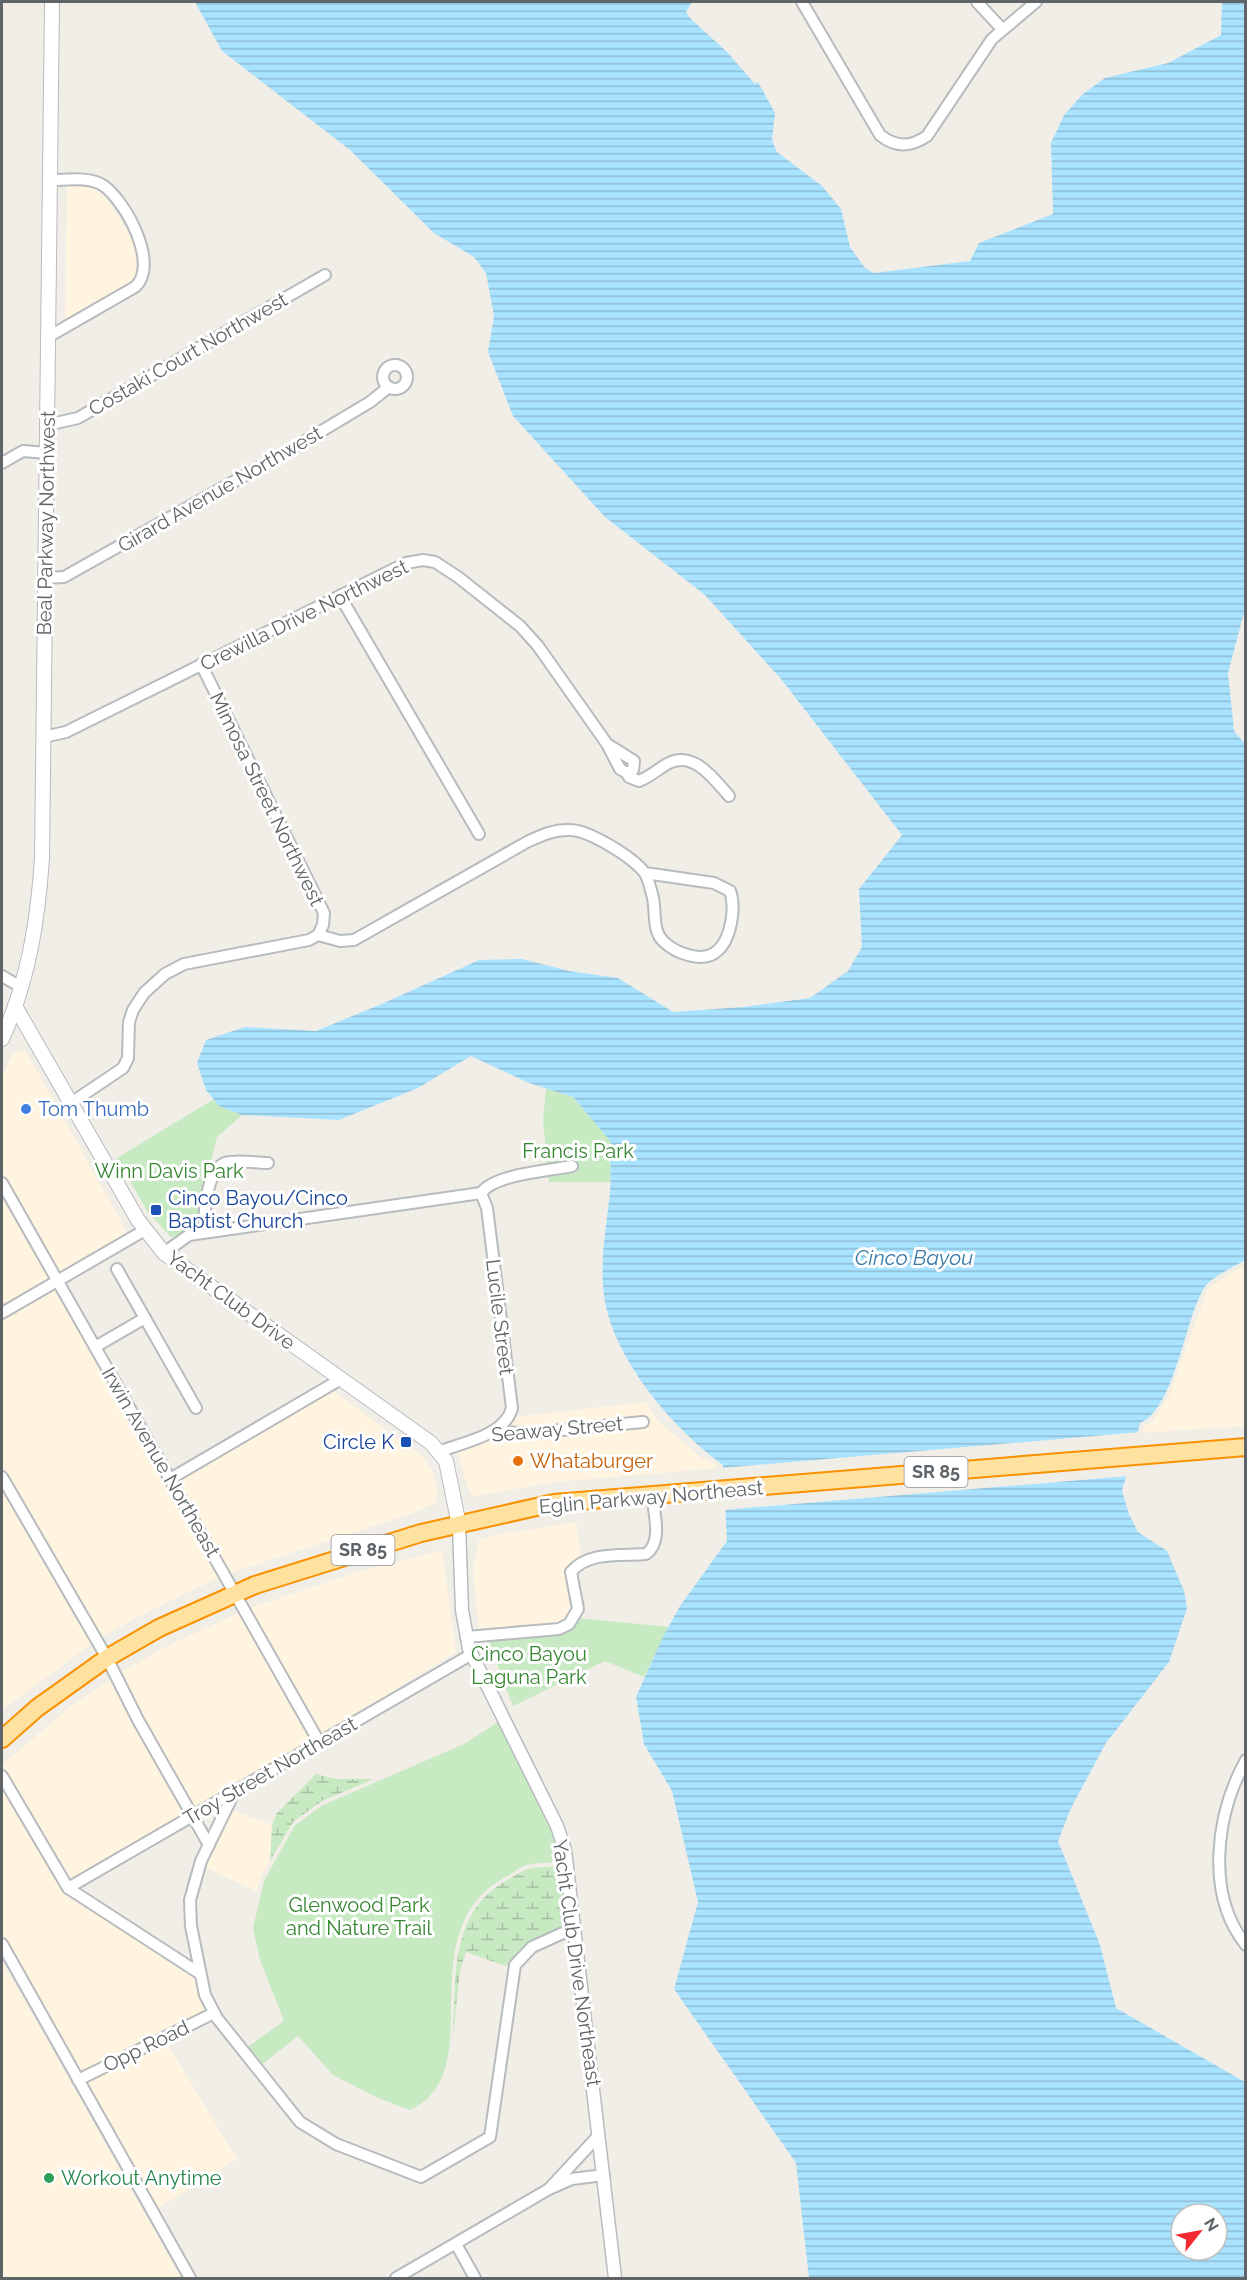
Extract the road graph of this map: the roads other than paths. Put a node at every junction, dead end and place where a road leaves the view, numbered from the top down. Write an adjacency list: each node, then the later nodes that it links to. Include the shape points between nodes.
1 (52, 2): 6 (main road, Beal Parkway Northwest)
2 (802, 2): 5 (street, via 880,135 902,145 927,136 975,61)
3 (977, 2): 5 (street)
4 (1036, 2): 5 (street)
5 (1002, 29)
6 (50, 180): 8 (main road, Beal Parkway Northwest); 8 (street, via 89,180 105,186 138,237 146,270 135,287)
7 (325, 275): 10 (street, Costaki Court Northwest, via 78,418)
8 (48, 337): 10 (main road, Beal Parkway Northwest)
9 (389, 387): 13 (street, Girard Avenue Northwest, via 300,444 64,577)
10 (47, 424): 11 (main road, Beal Parkway Northwest)
11 (47, 453): 12 (street, via 23,451); 13 (main road, Beal Parkway Northwest)
12 (2, 463)
13 (45, 578): 16 (main road, Beal Parkway Northwest)
14 (340, 596): 15 (street, Crewilla Drive Northwest); 17 (street, Crewilla Drive Northwest, via 406,563 423,560 443,566 525,630 629,777 639,781 677,760 692,762); 18 (street)
15 (201, 664): 16 (street, Crewilla Drive Northwest, via 66,732); 20 (street, Mimosa Street Northwest, via 324,913)
16 (43, 737): 22 (main road, Beal Parkway Northwest, via 39,894)
17 (729, 796)
18 (479, 834)
19 (645, 873): 19 (street, via 662,941 695,956 718,951 729,927 733,899 730,891 714,883); 20 (street, via 586,833 566,829 526,842 354,940)
20 (318, 935): 25 (street, via 184,964 165,974 144,993 133,1010 128,1058 123,1068)
21 (2, 976): 22 (street)
22 (21, 987): 23 (main road, Beal Parkway Northwest)
23 (15, 1006): 24 (main road, Beal Parkway Northwest); 25 (main road, Yacht Club Drive)
24 (2, 1039)
25 (71, 1104): 31 (main road, Yacht Club Drive)
26 (268, 1163): 30 (street, via 222,1164 207,1195)
27 (572, 1166): 29 (street, via 494,1181)
28 (2, 1183): 34 (street, Irwin Avenue Northeast)
29 (481, 1193): 30 (street); 41 (street, Lucile Street, via 487,1208 512,1408 509,1419)
30 (204, 1226): 32 (street)
31 (145, 1230): 32 (main road, Yacht Club Drive); 34 (street)
32 (164, 1253): 38 (main road, Yacht Club Drive)
33 (117, 1269): 36 (street)
34 (57, 1280): 35 (street); 37 (street, Irwin Avenue Northeast)
35 (2, 1313)
36 (145, 1318): 37 (street); 39 (street)
37 (95, 1347): 45 (street, Irwin Avenue Northeast)
38 (341, 1379): 43 (main road, Yacht Club Drive); 45 (street)
39 (196, 1408)
40 (643, 1422): 41 (street, Seaway Street, via 531,1433)
41 (491, 1432): 43 (street, Seaway Street)
42 (1245, 1447): 46 (highway, Eglin Parkway Northeast / SR 85)
43 (438, 1452): 47 (main road, Yacht Club Drive, via 446,1461)
44 (2, 1477): 51 (street)
45 (170, 1479): 48 (street, Irwin Avenue Northeast)
46 (652, 1495): 47 (highway, Eglin Parkway Northeast / SR 85, via 554,1503); 49 (street, via 656,1541 652,1549 646,1554 579,1562 571,1572 578,1609 569,1623 559,1629)
47 (459, 1525): 48 (highway, Eglin Parkway Northeast / SR 85, via 353,1553); 49 (street, Yacht Club Drive Northeast)
48 (235, 1593): 51 (highway, Eglin Parkway Northeast / SR 85, via 159,1628); 53 (street, Irwin Avenue Northeast)
49 (466, 1637): 50 (street, Yacht Club Drive Northeast)
50 (472, 1654): 53 (street, Troy Street Northeast); 60 (street, Yacht Club Drive Northeast, via 557,1826 566,1858)
51 (107, 1659): 52 (highway, Eglin Parkway Northeast / SR 85, via 37,1708); 57 (street)
52 (2, 1739)
53 (319, 1742): 56 (street, Troy Street Northeast)
54 (1245, 1760): 62 (street, via 1233,1789 1218,1868 1226,1913)
55 (2, 1776): 59 (street)
56 (235, 1791): 57 (street, Troy Street Northeast); 58 (street)
57 (192, 1816): 58 (street); 59 (street, Troy Street Northeast)
58 (209, 1845): 63 (street, via 189,1900)
59 (68, 1888): 63 (street)
60 (574, 1928): 64 (street, via 532,1947 515,1965 490,2137 421,2177 336,2144 300,2122); 66 (street, Yacht Club Drive Northeast)
61 (2, 1944): 65 (street)
62 (1245, 1945)
63 (199, 1973): 64 (street)
64 (214, 2013): 65 (street, Opp Road)
65 (78, 2080): 70 (street)
66 (599, 2135): 67 (street, Yacht Club Drive Northeast); 68 (street)
67 (604, 2175): 68 (street, via 572,2179); 73 (street, Yacht Club Drive Northeast)
68 (549, 2189): 69 (street)
69 (456, 2244): 71 (street); 72 (street)
70 (190, 2278)
71 (396, 2278)
72 (475, 2278)
73 (615, 2278)

